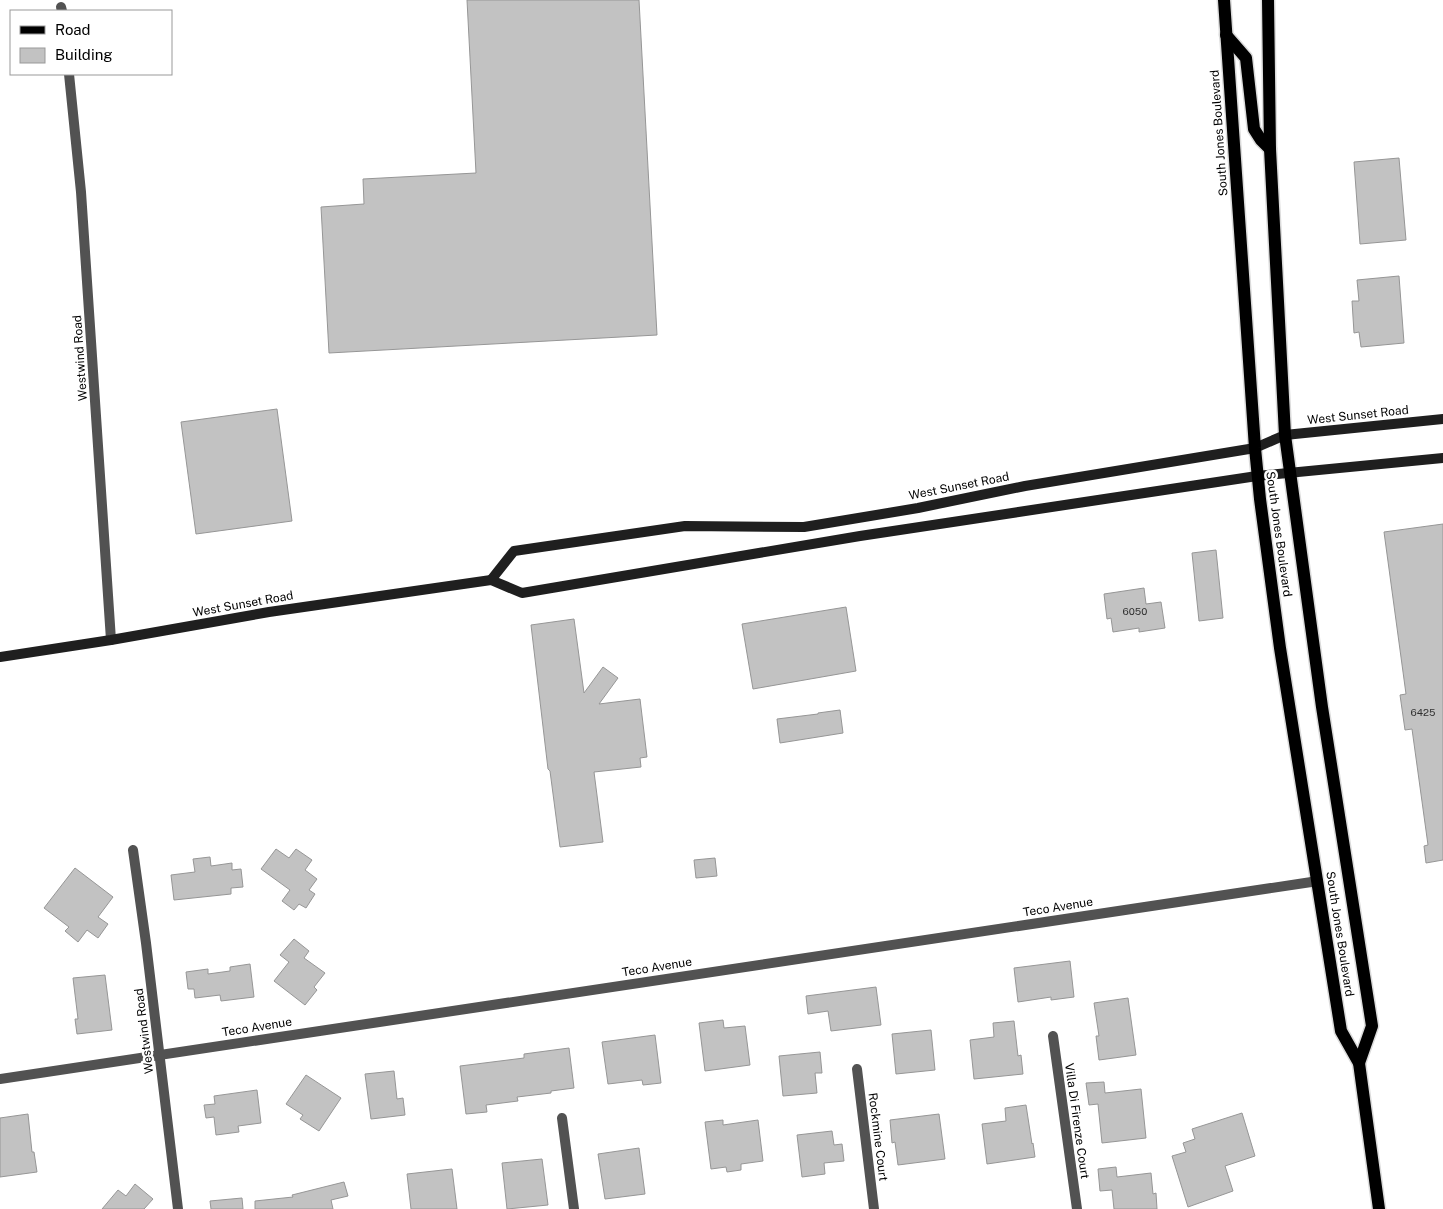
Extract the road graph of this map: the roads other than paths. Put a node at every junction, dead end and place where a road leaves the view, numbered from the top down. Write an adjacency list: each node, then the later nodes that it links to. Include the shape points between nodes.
1 (1224, 0): 3 (main road, South Jones Boulevard)
2 (1268, 0): 5 (main road, South Jones Boulevard)
3 (1226, 35): 5 (main road, via 1246,58 1254,129); 8 (main road, South Jones Boulevard)
4 (69, 75): 13 (street, Westwind Road, via 81,192)
5 (1270, 149): 7 (main road, South Jones Boulevard)
6 (1443, 419): 7 (main road, West Sunset Road)
7 (1285, 435): 8 (main road, West Sunset Road); 10 (main road, South Jones Boulevard)
8 (1255, 448): 11 (main road, South Jones Boulevard); 12 (main road, West Sunset Road, via 804,527 686,526 514,551)
9 (1443, 458): 10 (main road)
10 (1290, 472): 11 (main road); 19 (main road, South Jones Boulevard, via 1322,707 1372,1026)
11 (1257, 476): 12 (main road, via 860,536 522,593); 16 (main road, South Jones Boulevard, via 1280,648)
12 (491, 580): 13 (main road, West Sunset Road, via 269,612)
13 (111, 640): 14 (main road, West Sunset Road)
14 (0, 657)
15 (133, 850): 18 (street, Westwind Road)
16 (1318, 881): 18 (street, Teco Avenue); 19 (main road, South Jones Boulevard, via 1341,1032)
17 (1053, 1036): 26 (street, Villa Di Firenze Court)
18 (159, 1054): 21 (street, Teco Avenue); 23 (street, Westwind Road)
19 (1359, 1063): 27 (main road, South Jones Boulevard)
20 (857, 1069): 25 (street, Rockmine Court)
21 (0, 1079)
22 (562, 1118): 24 (street)
23 (178, 1209)
24 (574, 1209)
25 (874, 1209)
26 (1077, 1209)
27 (1379, 1209)

